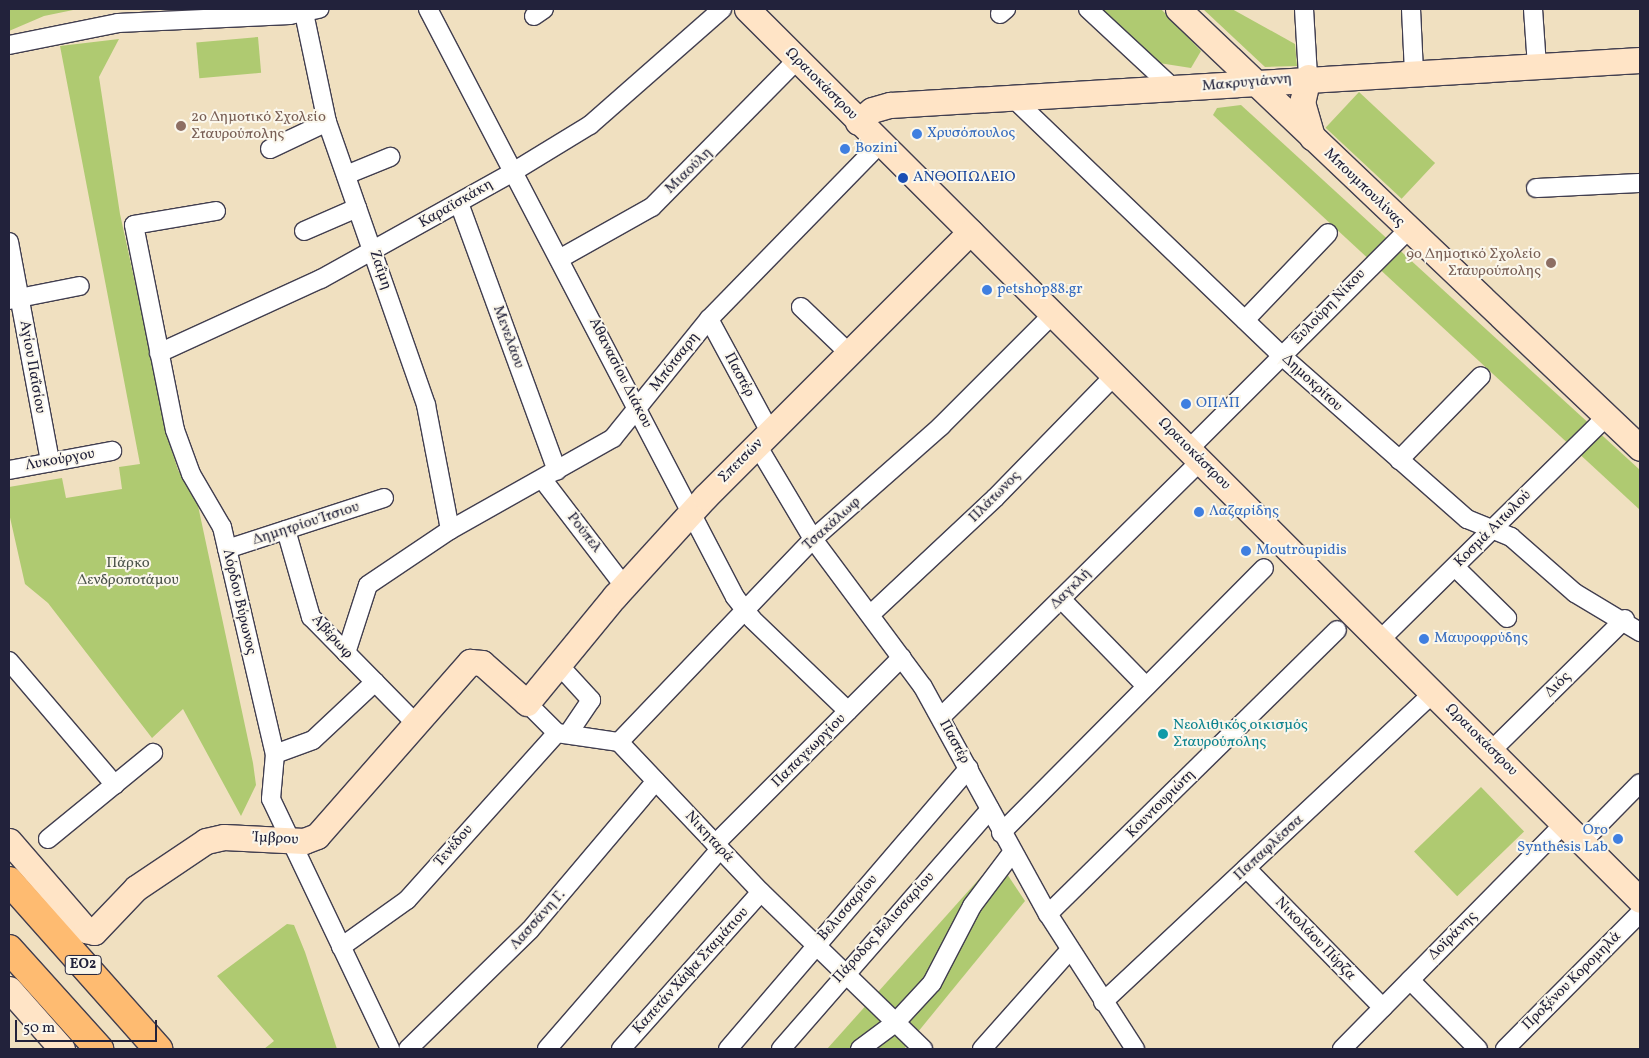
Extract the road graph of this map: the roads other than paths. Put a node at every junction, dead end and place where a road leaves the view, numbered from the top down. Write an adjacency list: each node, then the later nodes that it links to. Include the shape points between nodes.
1 (428, 9): 25 (street, Αθανασίου Διάκου)
2 (722, 9): 25 (street, Καραϊσκάκη, via 590,125)
3 (747, 9): 11 (street, Ωραιοκάστρου)
4 (1088, 9): 17 (street)
5 (1178, 9): 16 (street, Μπουμπουλίνας)
6 (1304, 9): 15 (street)
7 (1412, 9): 14 (street)
8 (1533, 9): 13 (street)
9 (312, 11): 10 (street, via 88,26); 19 (street, Ζαΐμη)
10 (9, 45)
11 (797, 60): 20 (street, Ωραιοκάστρου); 38 (street, Μιαούλη, via 652,207)
12 (1640, 60): 13 (street, Μακρυγιάννη)
13 (1537, 66): 14 (street, Μακρυγιάννη)
14 (1414, 72): 15 (street, Μακρυγιάννη)
15 (1308, 78): 16 (street, Μακρυγιάννη); 21 (street, via 1302,102)
16 (1252, 82): 17 (street, Μακρυγιάννη); 21 (street, Μπουμπουλίνας)
17 (1174, 89): 18 (street, Μακρυγιάννη)
18 (1012, 96): 20 (street, Μακρυγιάννη, via 890,105 872,110); 44 (street, Δημοκρίτου)
19 (327, 122): 23 (street); 26 (street, Ζαΐμη)
20 (858, 122): 22 (street, Ωραιοκάστρου)
21 (1312, 138): 32 (street, Μπουμπουλίνας)
22 (880, 144): 34 (street, Ωραιοκάστρου); 43 (street, Μπότσαρη)
23 (270, 150)
24 (390, 157): 26 (street)
25 (513, 172): 29 (street, Καραϊσκάκη); 38 (street, Αθανασίου Διάκου)
26 (346, 175): 30 (street, Ζαΐμη)
27 (1640, 183): 28 (street)
28 (1536, 188)
29 (460, 203): 37 (street, Καραϊσκάκη); 59 (street, Μενελάου)
30 (357, 208): 33 (street); 37 (street, Ζαΐμη)
31 (216, 211): 45 (street, Λόρδου Βύρωνος, via 134,225)
32 (1408, 230): 47 (street, Ξυλούρη Νίκου); 51 (street, Μπουμπουλίνας)
33 (304, 231)
34 (970, 232): 42 (street, Ωραιοκάστρου); 46 (street, Σπετσών)
35 (1328, 233): 44 (street)
36 (9, 242): 40 (street, Αγίου Παΐσίου)
37 (374, 251): 45 (street, Καραϊσκάκη); 64 (street, Ζαΐμη, via 426,405)
38 (561, 258): 50 (street, Αθανασίου Διάκου)
39 (80, 286): 40 (street)
40 (14, 299): 57 (street, Αγίου Παΐσίου)
41 (801, 307): 46 (street)
42 (1053, 314): 48 (street, Ωραιοκάστρου); 65 (street, Τσακάλωφ, via 941,426)
43 (709, 319): 50 (street, Μπότσαρη); 52 (street, Παστέρ)
44 (1245, 320): 47 (street, Δημοκρίτου)
45 (160, 353): 66 (street, Λόρδου Βύρωνος, via 180,448 217,513)
46 (849, 353): 52 (street, Σπετσών)
47 (1282, 356): 55 (street, Ξυλούρη Νίκου); 56 (street, Δημοκρίτου)
48 (1115, 375): 55 (street, Ωραιοκάστρου); 72 (street, Πλάτωνος, via 995,498)
49 (1481, 376): 56 (street)
50 (639, 409): 59 (street, Μπότσαρη, via 612,438); 61 (street, Αθανασίου Διάκου)
51 (1606, 417): 53 (street, Μπουμπουλίνας); 62 (street, Κοσμά Αιτωλού)
52 (763, 438): 61 (street, Σπετσών); 65 (street, Παστέρ)
53 (1640, 448)
54 (112, 451): 57 (street, Λυκούργου)
55 (1195, 455): 70 (street, Δαγκλή); 77 (street, Ωραιοκάστρου)
56 (1398, 460): 62 (street, Δημοκρίτου, via 1467,519)
57 (50, 462): 58 (street, Λυκούργου)
58 (9, 470)
59 (550, 476): 64 (street, Μπότσαρη); 69 (street, Ρούπελ)
60 (384, 498): 63 (street, Δημητρίου Ίτσιου)
61 (691, 513): 69 (street, Σπετσών); 71 (street, Αθανασίου Διάκου)
62 (1493, 529): 67 (street, Κοσμά Αιτωλού); 74 (street, Δημοκρίτου, via 1511,537 1585,599)
63 (286, 530): 66 (street, Δημητρίου Ίτσιου); 78 (street, Αβέρωφ, via 311,617)
64 (450, 530): 78 (street, Μπότσαρη, via 368,585)
65 (813, 539): 71 (street, Τσακάλωφ); 72 (street, Παστέρ)
66 (227, 549): 93 (street, Λόρδου Βύρωνος)
67 (1455, 567): 73 (street); 77 (street, Κοσμά Αιτωλού)
68 (1264, 568): 83 (street)
69 (624, 586): 81 (street, Σπετσών)
70 (1061, 599): 83 (street); 87 (street, Δαγκλή)
71 (744, 610): 86 (street, Αθανασίου Διάκου); 90 (street, Τσακάλωφ)
72 (871, 614): 79 (street, Παστέρ)
73 (1507, 618)
74 (1625, 619): 76 (street, Δημοκρίτου); 91 (street, Διός)
75 (1337, 630): 112 (street, Κουντουριώτη)
76 (1640, 632)
77 (1380, 640): 84 (street, Ωραιοκάστρου)
78 (346, 653): 82 (street, Αβέρωφ)
79 (902, 657): 86 (street, Παπαγεωργίου); 87 (street, Παστέρ)
80 (9, 661): 97 (street)
81 (558, 664): 85 (street, Σπετσών); 89 (street, Τενέδου, via 591,700)
82 (375, 682): 88 (street, Αβέρωφ); 93 (street, via 313,740)
83 (1146, 686): 100 (street)
84 (1433, 693): 91 (street, Ωραιοκάστρου); 107 (street, Παπαφλέσσα)
85 (526, 704): 88 (street, Ίμβρου, via 476,661 463,667); 89 (street)
86 (848, 711): 104 (street, Παπαγεωργίου)
87 (941, 717): 94 (street, Παστέρ)
88 (415, 723): 103 (street, Ίμβρου, via 322,832)
89 (562, 733): 90 (street); 114 (street, Τενέδου, via 407,900)
90 (619, 742): 95 (street, Νικηταρά)
91 (1491, 751): 99 (street, Ωραιοκάστρου)
92 (153, 753): 97 (street)
93 (275, 754): 103 (street, Λόρδου Βύρωνος, via 269,791)
94 (969, 768): 98 (street, Παστέρ); 113 (street, Βελισσαρίου)
95 (656, 781): 104 (street, Νικηταρά); 127 (street, Λασσάνη Γ., via 517,944)
96 (1640, 783): 102 (street)
97 (115, 785): 101 (street)
98 (990, 809): 100 (street, Παστέρ); 117 (street, Πάροδος Βελισσαρίου)
99 (1565, 823): 102 (street, Ωραιοκάστρου); 118 (street, Δοϊράνης)
100 (1001, 833): 106 (street, Παστέρ)
101 (48, 839)
102 (1582, 841): 110 (street, Ωραιοκάστρου)
103 (292, 842): 105 (street, Ίμβρου, via 224,837 202,843 136,888 91,933); 114 (street, Λόρδου Βύρωνος)
104 (718, 847): 109 (street, Νικηταρά); 128 (street, Παπαγεωργίου)
105 (12, 851)
106 (1012, 852): 112 (street, Παστέρ); 122 (street, via 972,906 932,983)
107 (1247, 869): 120 (street, Παπαφλέσσα); 121 (street, Νικολάου Πύρζα)
108 (9, 881): 125 (highway, ΕΟ2)
109 (761, 892): 113 (street, Νικηταρά); 129 (street, Καπετάν Χάψα Σταμάτιου)
110 (1640, 900)
111 (1640, 913): 138 (street, Προξένου Κορομηλά)
112 (1048, 914): 116 (street, Παστέρ)
113 (816, 945): 117 (street, Νικηταρά); 130 (street, Βελισσαρίου)
114 (341, 947): 126 (street, Λόρδου Βύρωνος)
115 (9, 949): 124 (highway)
116 (1070, 950): 120 (street, Παστέρ); 134 (street)
117 (844, 972): 122 (street, Νικηταρά); 131 (street, Πάροδος Βελισσαρίου)
118 (1410, 980): 121 (street, Δοϊράνης); 137 (street)
119 (9, 989): 123 (street)
120 (1103, 1002): 135 (street, Παστέρ)
121 (1383, 1008): 136 (street, Δοϊράνης)
122 (895, 1024): 132 (street); 133 (street, Νικηταρά)
123 (62, 1049)
124 (99, 1049)
125 (158, 1049)
126 (390, 1049)
127 (408, 1049)
128 (547, 1049)
129 (621, 1049)
130 (728, 1049)
131 (781, 1049)
132 (860, 1049)
133 (923, 1049)
134 (982, 1049)
135 (1134, 1049)
136 (1342, 1049)
137 (1478, 1049)
138 (1504, 1049)

